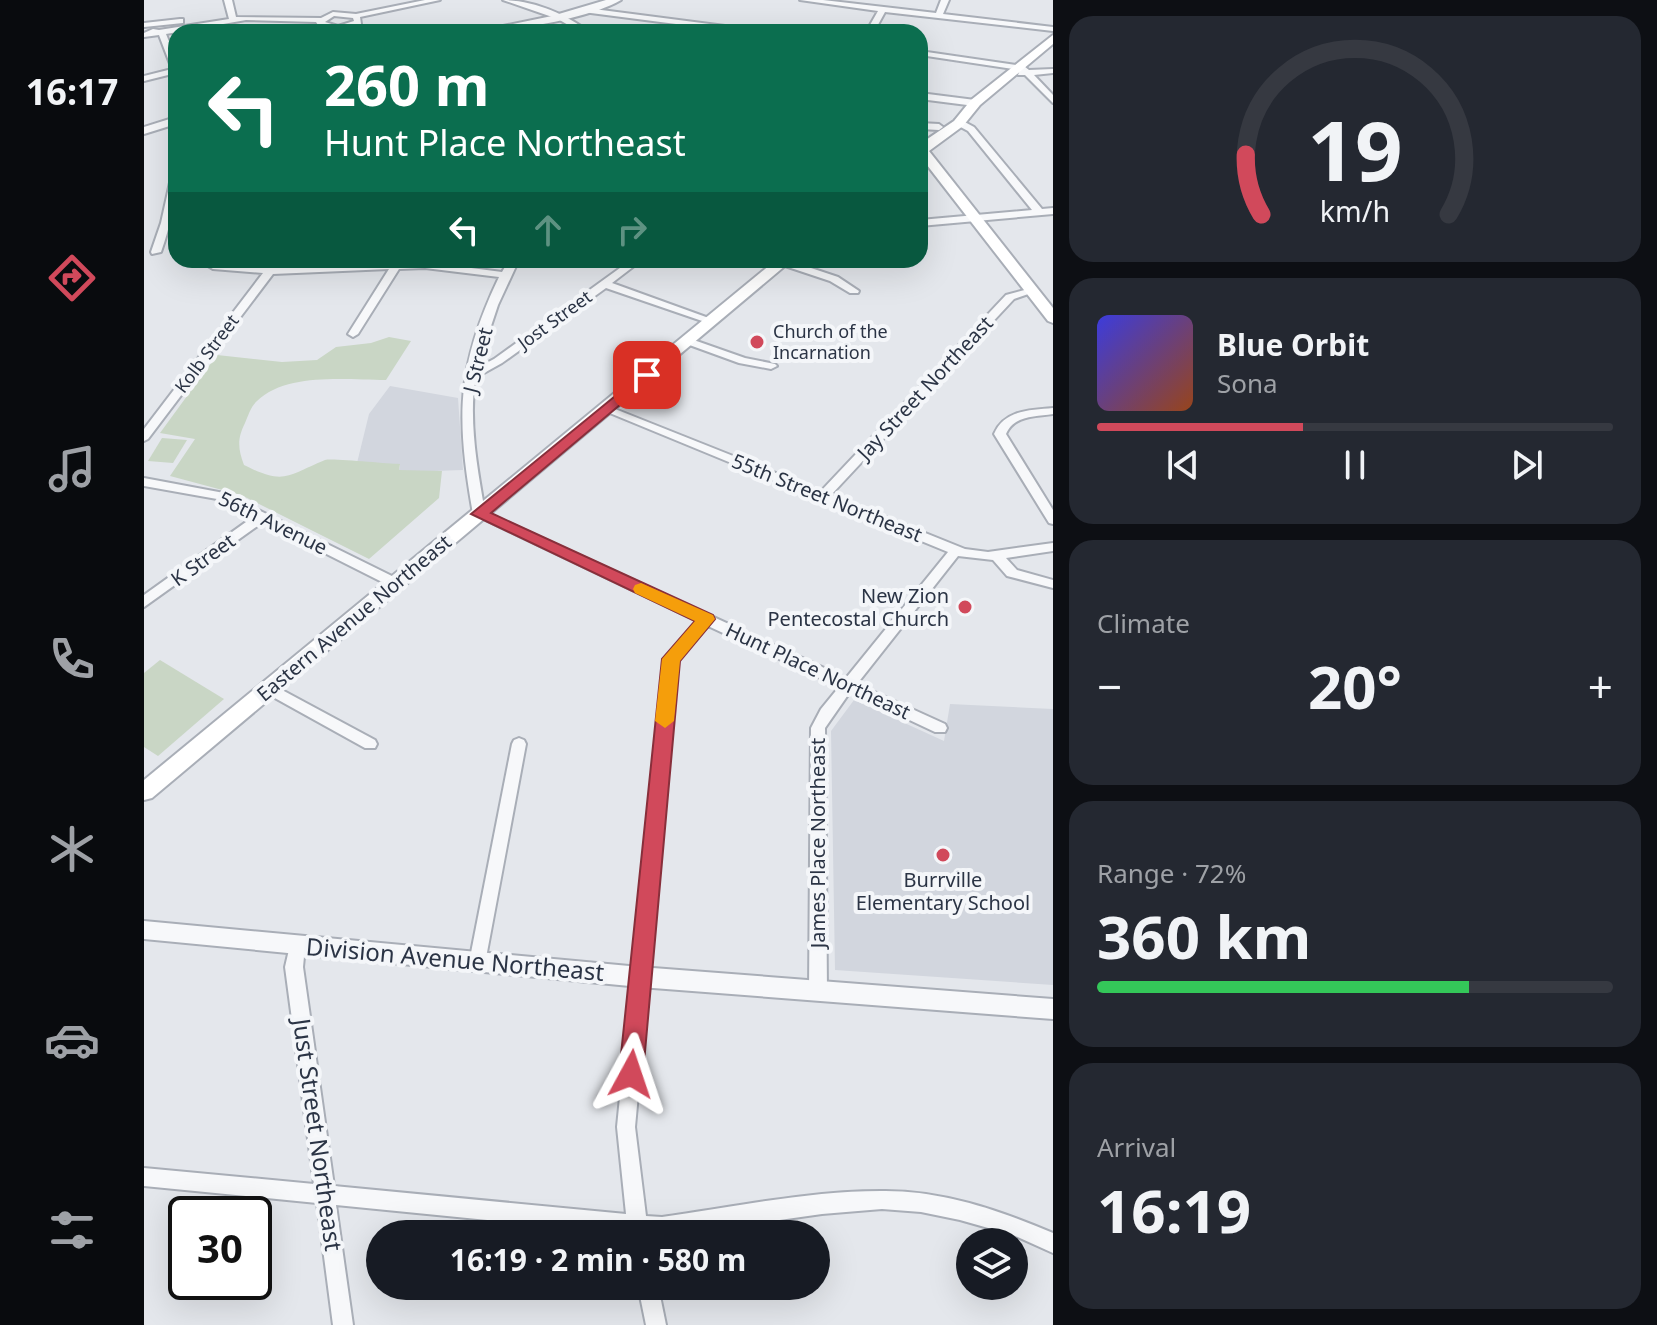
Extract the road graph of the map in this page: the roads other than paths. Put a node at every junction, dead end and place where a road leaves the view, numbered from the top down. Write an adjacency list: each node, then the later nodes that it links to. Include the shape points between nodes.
1 (228, 0): 14 (street)
2 (326, 0): 11 (street)
3 (436, 0): 8 (street)
4 (507, 0): 15 (street)
5 (616, 0): 9 (street)
6 (804, 0): 10 (street)
7 (945, 0): 13 (street)
8 (421, 1): 12 (street)
9 (586, 10): 15 (street); 22 (street)
10 (882, 10): 13 (street); 23 (street)
11 (333, 14): 12 (street); 16 (street)
12 (356, 16): 19 (street)
13 (938, 16): 25 (street)
14 (233, 17): 16 (street); 17 (street); 24 (street)
15 (561, 17): 20 (street); 21 (street)
16 (321, 23): 18 (street)
17 (202, 24)
18 (326, 24)
19 (355, 24)
20 (523, 24)
21 (572, 24)
22 (694, 24)
23 (874, 24)
24 (144, 26): 27 (street)
25 (1053, 29)
26 (168, 32): 27 (street)
27 (162, 33): 28 (street); 30 (street)
28 (144, 35)
29 (1053, 38): 32 (main road)
30 (168, 48)
31 (928, 54): 32 (street)
32 (1018, 70): 33 (street); 37 (street); 38 (main road)
33 (1053, 71)
34 (168, 72): 35 (street)
35 (144, 79)
36 (928, 97): 38 (street)
37 (1053, 100)
38 (975, 103): 39 (main road); 42 (main road)
39 (958, 122): 45 (main road); 48 (street, via 971,129)
40 (168, 123): 43 (street)
41 (928, 126): 42 (street)
42 (939, 127): 44 (main road)
43 (144, 131)
44 (928, 139)
45 (928, 142)
46 (928, 156): 49 (main road)
47 (1053, 211): 48 (street)
48 (1039, 212): 49 (street)
49 (977, 218): 50 (street); 65 (main road)
50 (928, 222)
51 (168, 224): 52 (street)
52 (156, 252)
53 (236, 268): 61 (street)
54 (334, 268): 61 (street)
55 (395, 268): 68 (street)
56 (451, 268): 62 (street)
57 (509, 268): 62 (street, J Street)
58 (626, 268): 63 (street, Jost Street)
59 (776, 268): 67 (main road, Eastern Avenue Northeast)
60 (803, 268): 64 (street)
61 (270, 271): 74 (street, Kolb Street)
62 (504, 275): 71 (street, J Street)
63 (605, 284): 67 (street); 71 (street, Jost Street)
64 (854, 291)
65 (1042, 299): 66 (main road); 76 (street, Jay Street Northeast, via 1010,297)
66 (1053, 318)
67 (712, 321): 69 (main road, Eastern Avenue Northeast)
68 (353, 334)
69 (688, 341): 70 (street); 72 (main road, Eastern Avenue Northeast)
70 (771, 366)
71 (470, 376): 77 (street, J Street, via 470,464)
72 (606, 409): 76 (street, 55th Street Northeast); 77 (main road, Eastern Avenue Northeast)
73 (1053, 411): 79 (street, via 1004,423 1000,436)
74 (144, 437)
75 (144, 482): 78 (street, 56th Avenue, via 213,493)
76 (823, 496): 81 (street, 55th Street Northeast)
77 (479, 514): 83 (main road, Eastern Avenue Northeast); 86 (street, Hunt Place Northeast)
78 (262, 517): 83 (street, 56th Avenue); 85 (street, K Street)
79 (1053, 520)
80 (1053, 547): 82 (street, 55th Street Northeast)
81 (956, 550): 82 (street, 55th Street Northeast); 87 (street, James Place Northeast)
82 (996, 555): 84 (street, via 1012,573)
83 (395, 583): 88 (main road, Eastern Avenue Northeast)
84 (1053, 584)
85 (144, 602)
86 (707, 619): 87 (street, Hunt Place Northeast); 96 (street, via 671,659)
87 (848, 685): 89 (street, Hunt Place Northeast); 97 (street, James Place Northeast, via 826,713 816,739)
88 (269, 688): 90 (street); 92 (main road, Eastern Avenue Northeast)
89 (940, 728)
90 (370, 744)
91 (519, 744): 95 (street)
92 (144, 792)
93 (144, 930): 94 (street, Division Avenue Northeast)
94 (297, 946): 95 (street, Division Avenue Northeast); 100 (street, Just Street Northeast, via 294,967)
95 (477, 963): 96 (street, Division Avenue Northeast)
96 (640, 977): 97 (street, Division Avenue Northeast); 102 (street, via 626,1127)
97 (818, 992): 98 (street, Division Avenue Northeast)
98 (1053, 1009)
99 (144, 1177): 100 (street)
100 (325, 1194): 101 (street); 106 (street, Just Street Northeast)
101 (550, 1220)
102 (636, 1220)
103 (711, 1220): 104 (street, via 882,1200 960,1210)
104 (1053, 1243)
105 (651, 1300): 107 (street)
106 (343, 1325)
107 (656, 1325)

